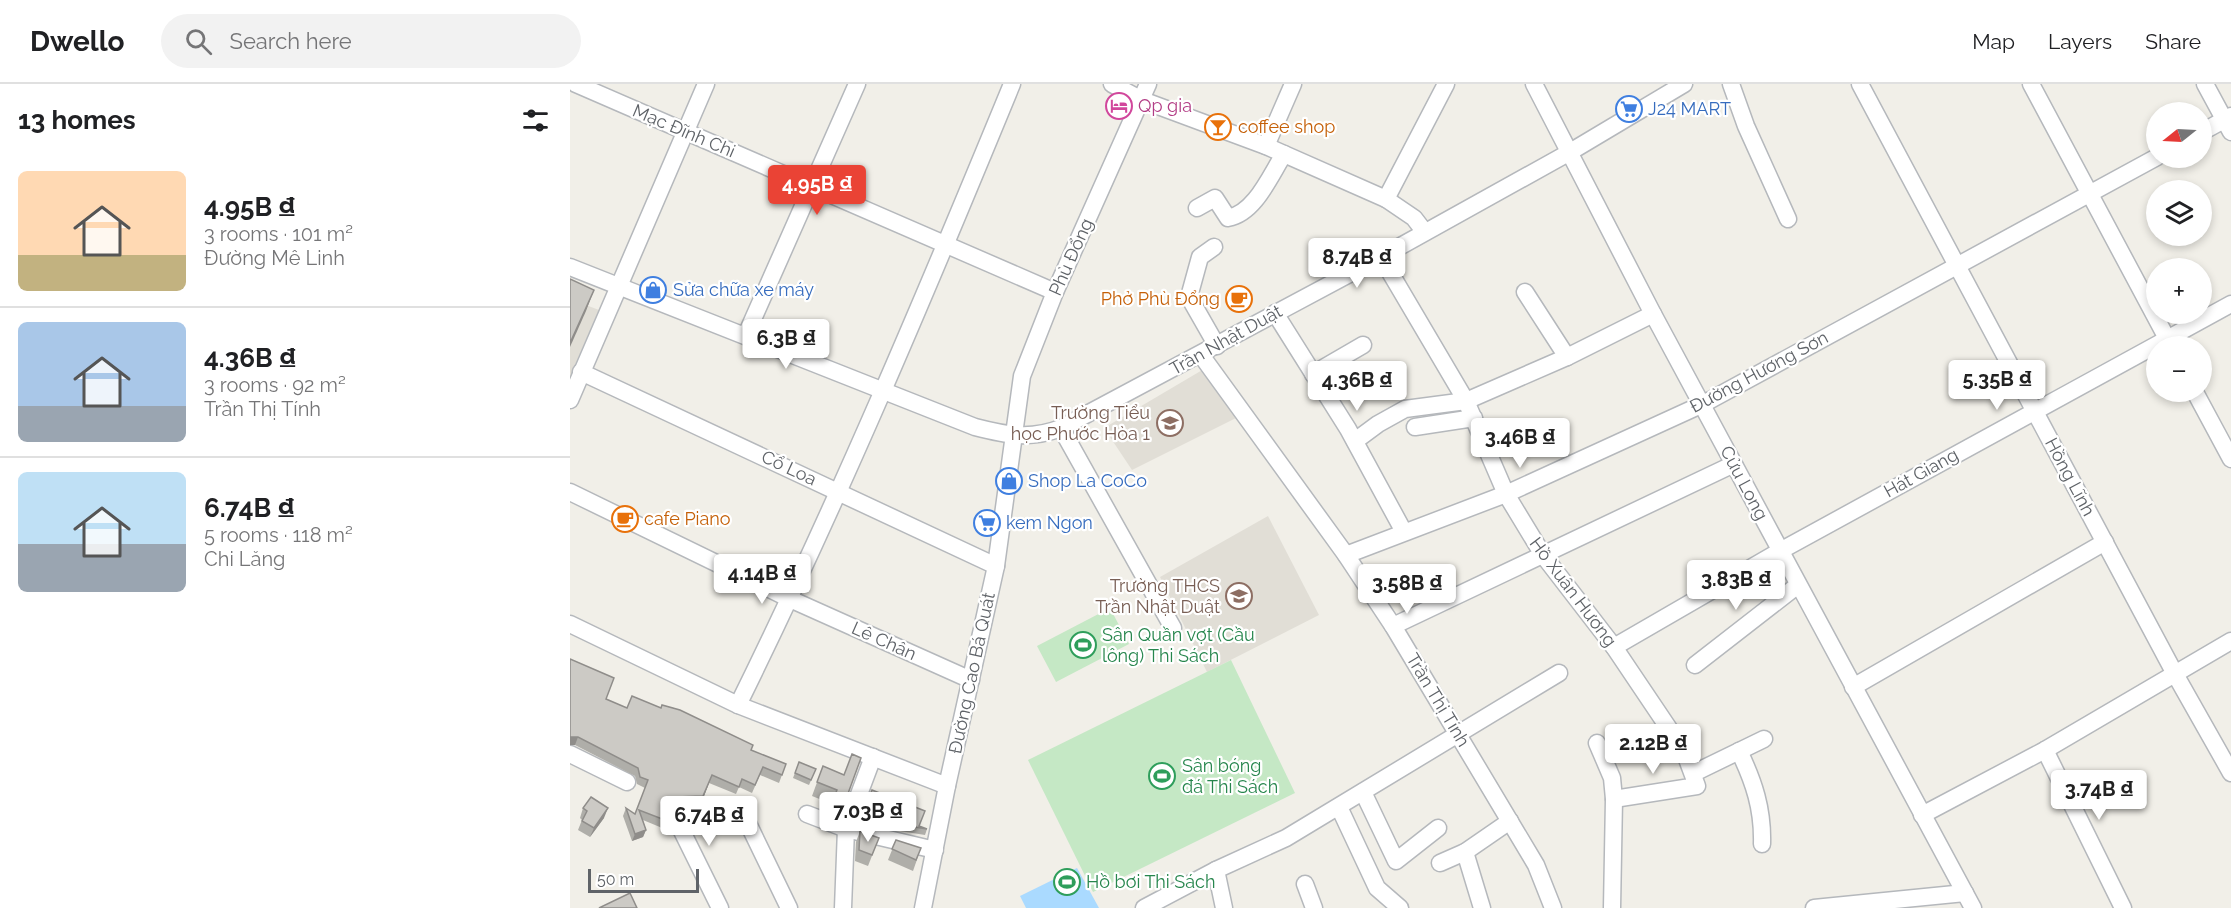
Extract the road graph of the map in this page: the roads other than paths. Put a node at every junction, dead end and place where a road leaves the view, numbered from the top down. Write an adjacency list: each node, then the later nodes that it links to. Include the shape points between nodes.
1 (576, 84): 17 (street, Mạc Đĩnh Chi)
2 (706, 84): 17 (street)
3 (857, 84): 22 (street)
4 (1012, 84): 28 (street)
5 (1112, 84): 14 (street)
6 (1293, 84): 18 (street)
7 (1446, 84): 24 (street)
8 (1534, 84): 19 (street, Cửu Long)
9 (1731, 84): 26 (street)
10 (1860, 84): 31 (street, Hồng Lĩnh)
11 (2031, 84): 23 (street)
12 (2205, 84): 15 (street)
13 (1676, 86): 19 (street, Trần Nhật Duật)
14 (1145, 92): 18 (street); 34 (street, Phù Đổng)
15 (2229, 123): 16 (street)
16 (2212, 129)
17 (685, 131): 22 (street, Mạc Đĩnh Chi); 33 (street)
18 (1266, 146): 20 (street)
19 (1570, 152): 27 (street, Trần Nhật Duật); 38 (street, Cửu Long)
20 (1284, 154): 24 (street); 25 (street, via 1240,216 1228,218 1215,198)
21 (2146, 163): 23 (street, Đường Hương Sơn)
22 (812, 186): 28 (street, Mạc Đĩnh Chi); 39 (street)
23 (2089, 194): 31 (street, Đường Hương Sơn); 40 (street)
24 (1386, 199): 27 (street, via 1414,218)
25 (1197, 208)
26 (1788, 219)
27 (1424, 231): 30 (street, Trần Nhật Duật)
28 (946, 245): 34 (street, Mạc Đĩnh Chi); 49 (street)
29 (1214, 247): 43 (street, via 1200,257 1190,297)
30 (1381, 257): 37 (street, Trần Nhật Duật); 51 (street, Hồ Xuân Hương)
31 (1957, 266): 53 (street, Đường Hương Sơn); 54 (street, Hồng Lĩnh)
32 (570, 267): 33 (street, Trần Nhật Duật)
33 (617, 285): 39 (street, Trần Nhật Duật); 47 (street)
34 (1055, 292): 58 (street, Phù Đổng, via 1022,376)
35 (1525, 292): 46 (street)
36 (2231, 304): 41 (street, Hát Giang)
37 (1275, 313): 43 (street, Trần Nhật Duật); 48 (street)
38 (1653, 314): 46 (street); 53 (street, Cửu Long)
39 (746, 335): 49 (street, Trần Nhật Duật)
40 (2166, 336)
41 (2179, 336)
42 (1363, 345): 48 (street)
43 (1217, 346): 45 (street, Trần Nhật Duật)
44 (2146, 354): 54 (street, Hát Giang)
45 (1202, 355): 57 (street, Trần Nhật Duật); 68 (street, Trần Thị Tính)
46 (1567, 357): 51 (street)
47 (581, 372): 50 (street); 62 (street, Cổ Loa)
48 (1313, 374): 59 (street)
49 (884, 391): 58 (street, Trần Nhật Duật, via 975,427); 62 (street)
50 (570, 400)
51 (1466, 401): 55 (street, Hồ Xuân Hương); 59 (street, via 1405,409)
52 (2200, 402): 60 (street)
53 (1702, 404): 61 (street, Cửu Long); 64 (street, Đường Hương Sơn)
54 (2034, 411): 66 (street, Hồng Lĩnh); 67 (street, Hát Giang)
55 (1474, 418): 56 (street); 64 (street, Hồ Xuân Hương)
56 (1415, 427)
57 (1061, 428): 58 (street, Trần Nhật Duật, via 1038,436); 75 (street)
58 (1012, 436): 70 (street, Đường Cao Bá Quát)
59 (1355, 441): 65 (street)
60 (2231, 459)
61 (1734, 464): 67 (street, Cửu Long); 69 (street)
62 (838, 490): 70 (street, Cổ Loa); 72 (street)
63 (570, 492): 72 (street, Lê Chân)
64 (1506, 494): 65 (street, Đường Hương Sơn); 69 (street, Hồ Xuân Hương)
65 (1404, 532): 68 (street, Đường Hương Sơn)
66 (2104, 542): 80 (street, Hồng Lĩnh); 82 (street)
67 (1780, 551): 71 (street, Cửu Long); 77 (street, Hát Giang)
68 (1346, 555): 74 (street, Trần Thị Tính)
69 (1543, 555): 74 (street); 77 (street, Hồ Xuân Hương)
70 (996, 566): 81 (street, Đường Cao Bá Quát)
71 (1798, 585): 78 (street); 82 (street, Cửu Long)
72 (790, 599): 81 (street, Lê Chân); 83 (street)
73 (570, 624): 83 (street)
74 (1393, 626): 84 (street, Trần Thị Tính)
75 (1173, 628)
76 (2231, 641): 80 (street)
77 (1614, 647): 91 (street, Hồ Xuân Hương, via 1684,751)
78 (1695, 665)
79 (1559, 673): 84 (street)
80 (2175, 674): 87 (street); 92 (street, Hồng Lĩnh)
81 (971, 680): 94 (street, Đường Cao Bá Quát)
82 (1853, 687): 99 (street, Cửu Long)
83 (738, 705): 90 (street)
84 (1459, 736): 95 (street); 100 (street, Trần Thị Tính)
85 (1764, 739): 88 (street)
86 (1597, 743): 96 (street, via 1612,778)
87 (2045, 750): 99 (street); 123 (street)
88 (1739, 751): 91 (street); 103 (street, via 1754,783 1763,819)
89 (570, 754): 93 (street)
90 (873, 757): 94 (street); 102 (street)
91 (1694, 773): 96 (street, via 1697,786)
92 (2231, 773)
93 (627, 782)
94 (947, 786): 104 (street, Đường Cao Bá Quát)
95 (1363, 792): 97 (street); 101 (street, via 1396,861)
96 (1614, 799): 120 (street)
97 (1339, 807): 107 (street, via 1286,838); 117 (street, via 1377,888)
98 (807, 814): 102 (street)
99 (1922, 815): 109 (street, Cửu Long)
100 (1510, 821): 105 (street); 119 (street, Trần Thị Tính)
101 (1438, 828)
102 (846, 830): 104 (street); 112 (street)
103 (1762, 844)
104 (936, 850): 113 (street, Đường Cao Bá Quát)
105 (1465, 852): 106 (street); 118 (street)
106 (1440, 863)
107 (1216, 870): 114 (street); 115 (street)
108 (1305, 884): 116 (street)
109 (1965, 892): 121 (street); 122 (street, Cửu Long)
110 (720, 908): 111 (street, via 674,815 743,813)
111 (789, 908)
112 (843, 908)
113 (923, 908)
114 (1144, 908)
115 (1224, 908)
116 (1314, 908)
117 (1400, 908)
118 (1482, 908)
119 (1554, 908)
120 (1611, 908)
121 (1814, 908)
122 (1973, 908)
123 (2123, 908)

